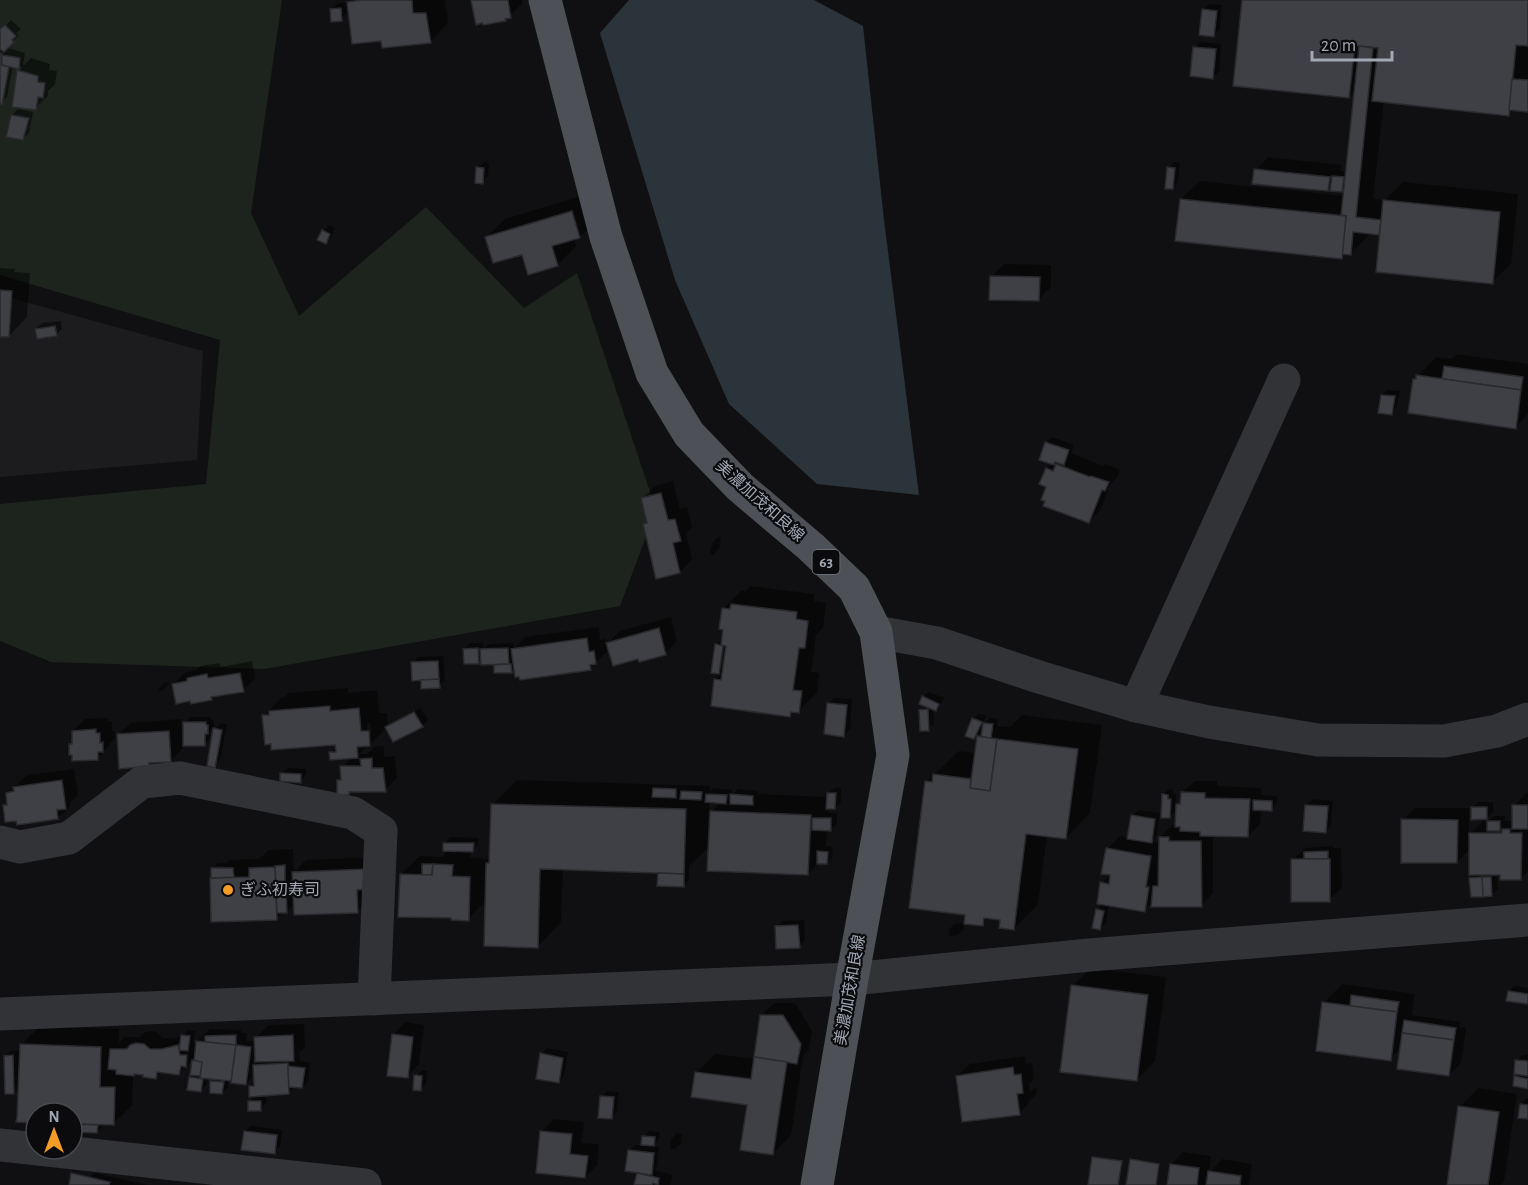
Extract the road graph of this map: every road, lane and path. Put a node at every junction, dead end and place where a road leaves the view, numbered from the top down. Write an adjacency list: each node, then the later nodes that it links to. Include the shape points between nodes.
1 (544, 0): 3 (main road, 美濃加茂和良線 / 63, via 606,237 652,373 688,434 740,487 854,588)
2 (1284, 380): 4 (street)
3 (876, 632): 4 (street, via 937,643); 8 (main road, 美濃加茂和良線 / 63, via 893,755)
4 (1136, 706): 5 (street, via 1318,740 1444,741 1497,731)
5 (1528, 719)
6 (0, 842): 9 (street, via 20,847 69,838 142,782 180,778 353,813 381,831)
7 (1528, 920): 8 (street, via 1089,955)
8 (852, 979): 9 (street); 13 (main road, 美濃加茂和良線 / 63)
9 (374, 999): 10 (street)
10 (0, 1014)
11 (0, 1145): 12 (street)
12 (365, 1185)
13 (817, 1185)

